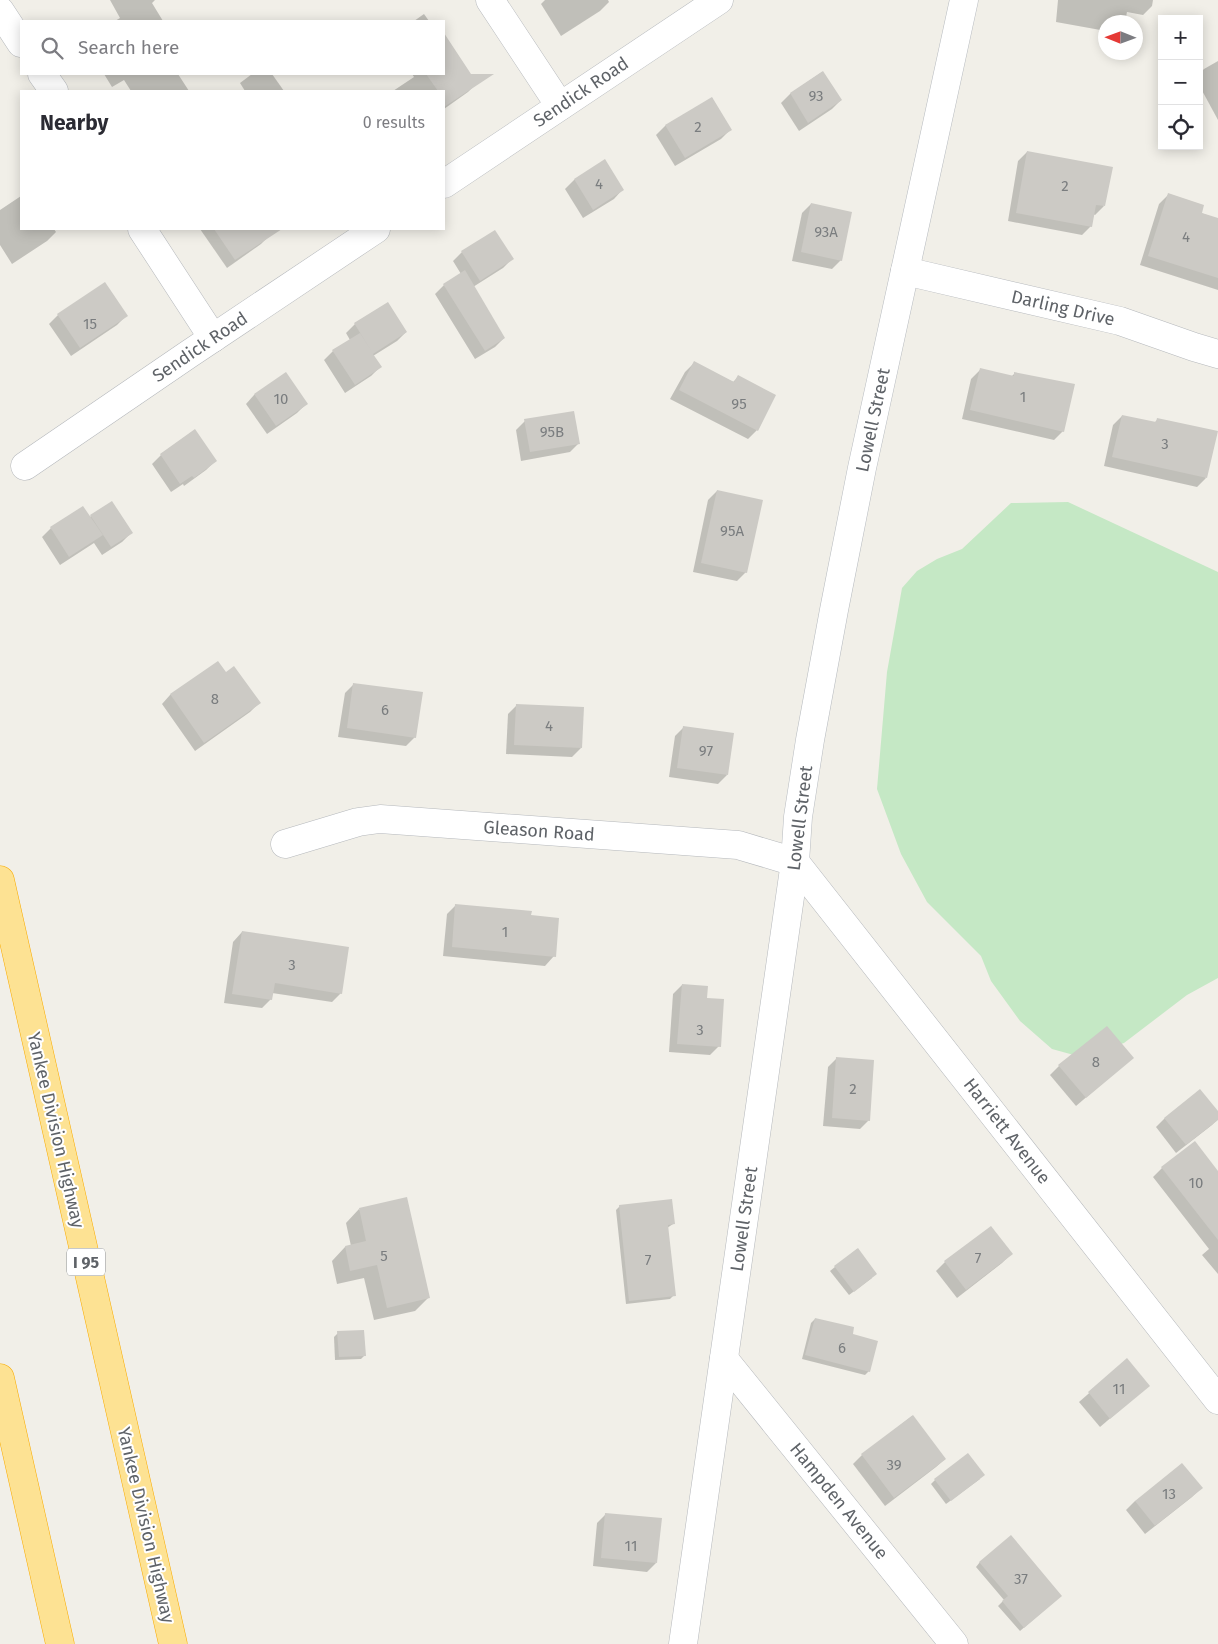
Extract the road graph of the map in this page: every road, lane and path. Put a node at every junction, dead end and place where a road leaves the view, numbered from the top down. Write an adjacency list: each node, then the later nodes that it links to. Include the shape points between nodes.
1 (490, 0): 8 (street)
2 (719, 0): 8 (street, Sendick Road)
3 (964, 0): 12 (street, Lowell Street)
4 (0, 11): 5 (street)
5 (20, 41)
6 (43, 75): 7 (street)
7 (53, 90)
8 (560, 106): 9 (street, Sendick Road)
9 (445, 183)
10 (143, 230): 13 (street)
11 (375, 230): 13 (street, Sendick Road)
12 (905, 271): 14 (street, Darling Drive, via 1120,321); 17 (street, Lowell Street, via 862,468 811,731)
13 (213, 338): 15 (street, Sendick Road)
14 (1218, 354)
15 (24, 466)
16 (285, 844): 17 (street, Gleason Road, via 358,822 380,819 738,845)
17 (795, 862): 19 (street, Lowell Street); 21 (street, Harriett Avenue)
18 (0, 880): 23 (highway, Yankee Division Highway / I 95)
19 (724, 1359): 24 (street, Lowell Street); 25 (street, Hampden Avenue)
20 (0, 1378): 22 (highway)
21 (1218, 1400)
22 (60, 1644)
23 (173, 1644)
24 (683, 1644)
25 (954, 1644)

